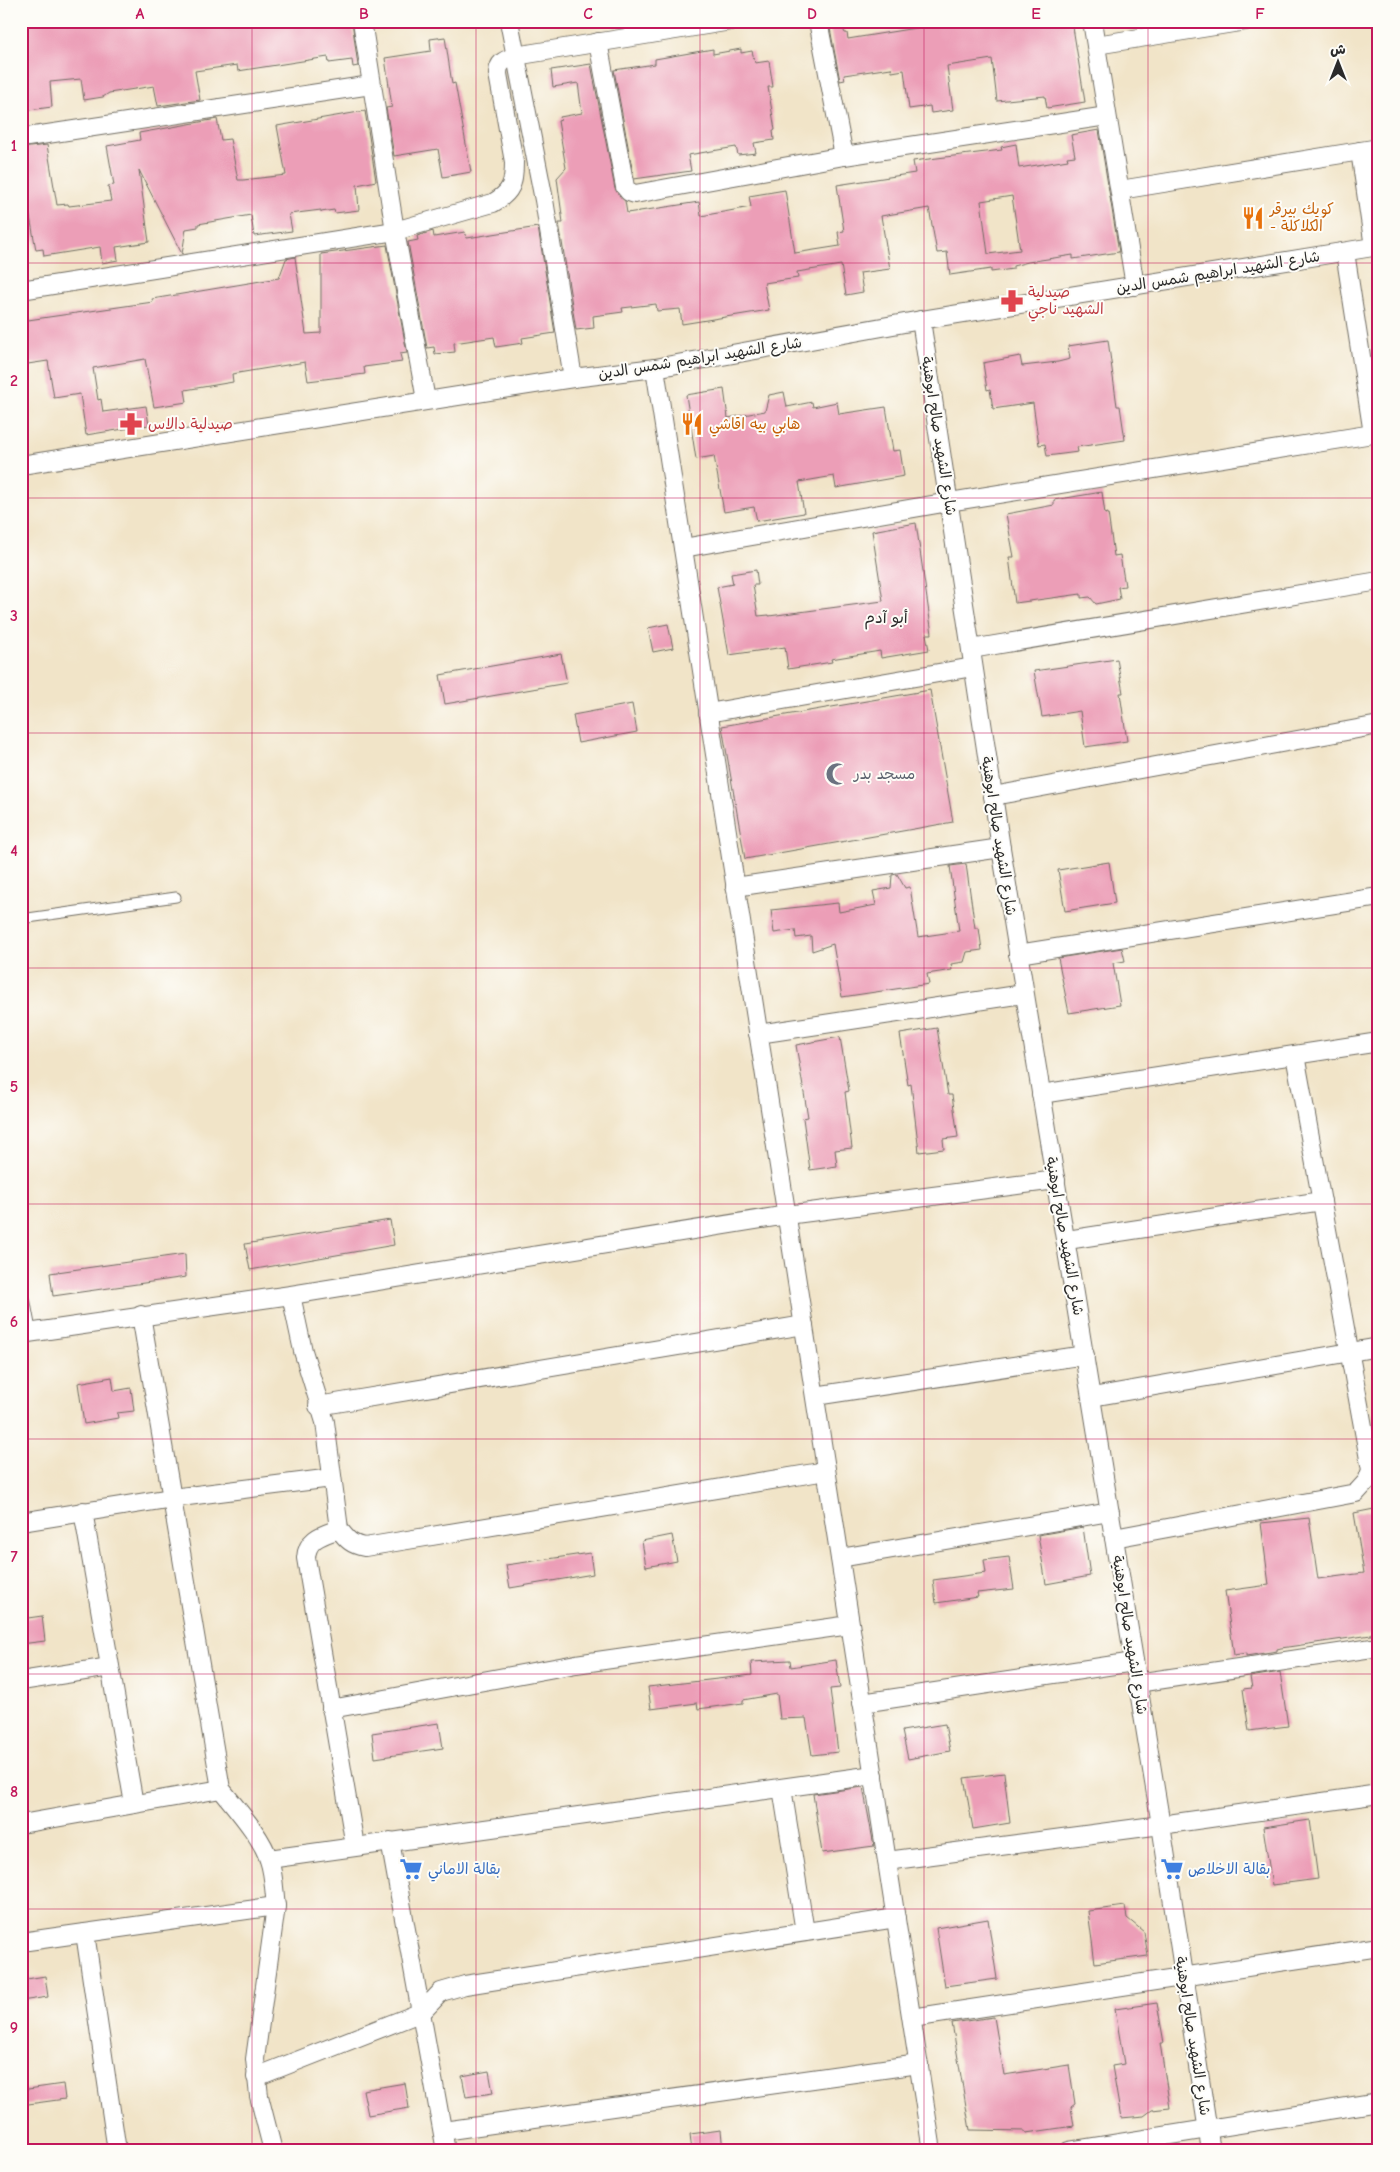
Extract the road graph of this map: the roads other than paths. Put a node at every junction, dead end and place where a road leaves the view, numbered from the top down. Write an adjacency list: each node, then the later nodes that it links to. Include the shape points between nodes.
1 (362, 21): 10 (street)
2 (509, 21): 9 (street)
3 (732, 21): 7 (street)
4 (818, 21): 15 (street)
5 (1092, 21): 8 (street)
6 (1246, 21): 8 (street)
7 (598, 42): 9 (street); 15 (street, via 624,187 629,192 635,194)
8 (1096, 45): 11 (street)
9 (515, 56): 17 (street, via 498,67 514,162 511,187 506,196 493,203); 24 (street, via 544,200)
10 (371, 85): 12 (street); 17 (street)
11 (1107, 116): 15 (street); 16 (street)
12 (21, 138)
13 (1379, 148): 14 (street)
14 (1360, 151): 16 (street); 18 (street)
15 (844, 156)
16 (1120, 190): 20 (street)
17 (395, 231): 21 (street); 25 (street)
18 (1376, 246): 19 (street, شارع الشهيد ابراهيم شمس الدين)
19 (1345, 252): 20 (street, شارع الشهيد ابراهيم شمس الدين); 26 (street)
20 (1134, 286): 22 (street, شارع الشهيد ابراهيم شمس الدين)
21 (21, 290)
22 (921, 320): 23 (street, شارع الشهيد ابراهيم شمس الدين); 28 (street, شارع الشهيد صالح ابوهنية)
23 (655, 368): 24 (street, شارع الشهيد ابراهيم شمس الدين); 29 (street)
24 (573, 378): 25 (street, شارع الشهيد ابراهيم شمس الدين)
25 (426, 400): 27 (street, شارع الشهيد ابراهيم شمس الدين)
26 (1376, 433): 28 (street)
27 (21, 465)
28 (949, 502): 29 (street); 31 (street, شارع الشهيد صالح ابوهنية)
29 (683, 548): 33 (street)
30 (1379, 581): 31 (street)
31 (971, 649): 32 (street, شارع الشهيد صالح ابوهنية)
32 (973, 667): 33 (street); 35 (street, شارع الشهيد صالح ابوهنية)
33 (708, 713): 37 (street)
34 (1379, 726): 35 (street)
35 (993, 796): 36 (street, شارع الشهيد صالح ابوهنية)
36 (1001, 848): 37 (street); 41 (street, شارع الشهيد صالح ابوهنية)
37 (735, 887): 43 (street)
38 (176, 897): 40 (lane)
39 (1379, 897): 41 (street)
40 (21, 918)
41 (1018, 954): 42 (street, شارع الشهيد صالح ابوهنية)
42 (1024, 994): 43 (street); 46 (street, شارع الشهيد صالح ابوهنية)
43 (758, 1034): 49 (street)
44 (1379, 1042): 45 (street)
45 (1295, 1055): 46 (street); 48 (street)
46 (1041, 1094): 47 (street, شارع الشهيد صالح ابوهنية)
47 (1056, 1180): 49 (street); 50 (street, شارع الشهيد صالح ابوهنية)
48 (1322, 1201): 50 (street); 57 (street)
49 (786, 1215): 51 (street); 54 (street)
50 (1067, 1240): 58 (street, شارع الشهيد صالح ابوهنية)
51 (291, 1295): 53 (street); 61 (street)
52 (21, 1301): 55 (street)
53 (141, 1316): 55 (street); 65 (street)
54 (804, 1325): 59 (street); 61 (street)
55 (24, 1333)
56 (1379, 1347): 57 (street)
57 (1349, 1350): 60 (street); 62 (street)
58 (1085, 1355): 59 (street); 60 (street, شارع الشهيد صالح ابوهنية)
59 (815, 1396): 63 (street)
60 (1092, 1397): 67 (street, شارع الشهيد صالح ابوهنية)
61 (318, 1406): 64 (street, via 324,1422)
62 (1375, 1469): 70 (street, via 1356,1493)
63 (826, 1471): 69 (street, via 365,1547 354,1545); 71 (street)
64 (332, 1478): 65 (street); 69 (street)
65 (172, 1498): 66 (street); 82 (street)
66 (83, 1511): 68 (street); 75 (street)
67 (1110, 1512): 70 (street, شارع الشهيد صالح ابوهنية); 71 (street)
68 (21, 1522)
69 (339, 1529): 79 (street, via 318,1537 306,1550)
70 (1114, 1538): 74 (street, شارع الشهيد صالح ابوهنية)
71 (840, 1558): 72 (street)
72 (850, 1626): 78 (street); 79 (street, via 576,1664)
73 (1379, 1647): 77 (street)
74 (1134, 1662): 77 (street, شارع الشهيد صالح ابوهنية); 78 (street)
75 (110, 1667): 76 (street); 84 (street)
76 (21, 1680)
77 (1138, 1683): 86 (street, شارع الشهيد صالح ابوهنية)
78 (862, 1703): 80 (street)
79 (331, 1709): 88 (street)
80 (874, 1775): 81 (street); 90 (street)
81 (782, 1788): 87 (street); 93 (street)
82 (221, 1789): 84 (street); 89 (street, via 251,1828)
83 (1379, 1794): 86 (street)
84 (134, 1804): 85 (street)
85 (21, 1824)
86 (1162, 1825): 90 (street); 97 (street, شارع الشهيد صالح ابوهنية)
87 (390, 1841): 88 (street); 98 (street)
88 (355, 1846): 89 (street)
89 (269, 1859): 91 (street)
90 (887, 1861): 92 (street)
91 (276, 1906): 94 (street); 101 (street, via 255,2059)
92 (896, 1918): 93 (street); 99 (street)
93 (805, 1932): 98 (street, via 465,1985 441,1992)
94 (85, 1933): 95 (street); 105 (street)
95 (21, 1942)
96 (1379, 1947): 97 (street)
97 (1183, 1978): 99 (street); 103 (street, شارع الشهيد صالح ابوهنية)
98 (422, 2012): 101 (street); 104 (street)
99 (912, 2018): 100 (street)
100 (919, 2064): 104 (street); 108 (street)
101 (256, 2076): 106 (street)
102 (1379, 2102): 103 (street)
103 (1208, 2129): 109 (street); 110 (street, شارع الشهيد صالح ابوهنية)
104 (443, 2131): 107 (street)
105 (118, 2151)
106 (273, 2151)
107 (446, 2151)
108 (932, 2151)
109 (1068, 2151)
110 (1211, 2151)

